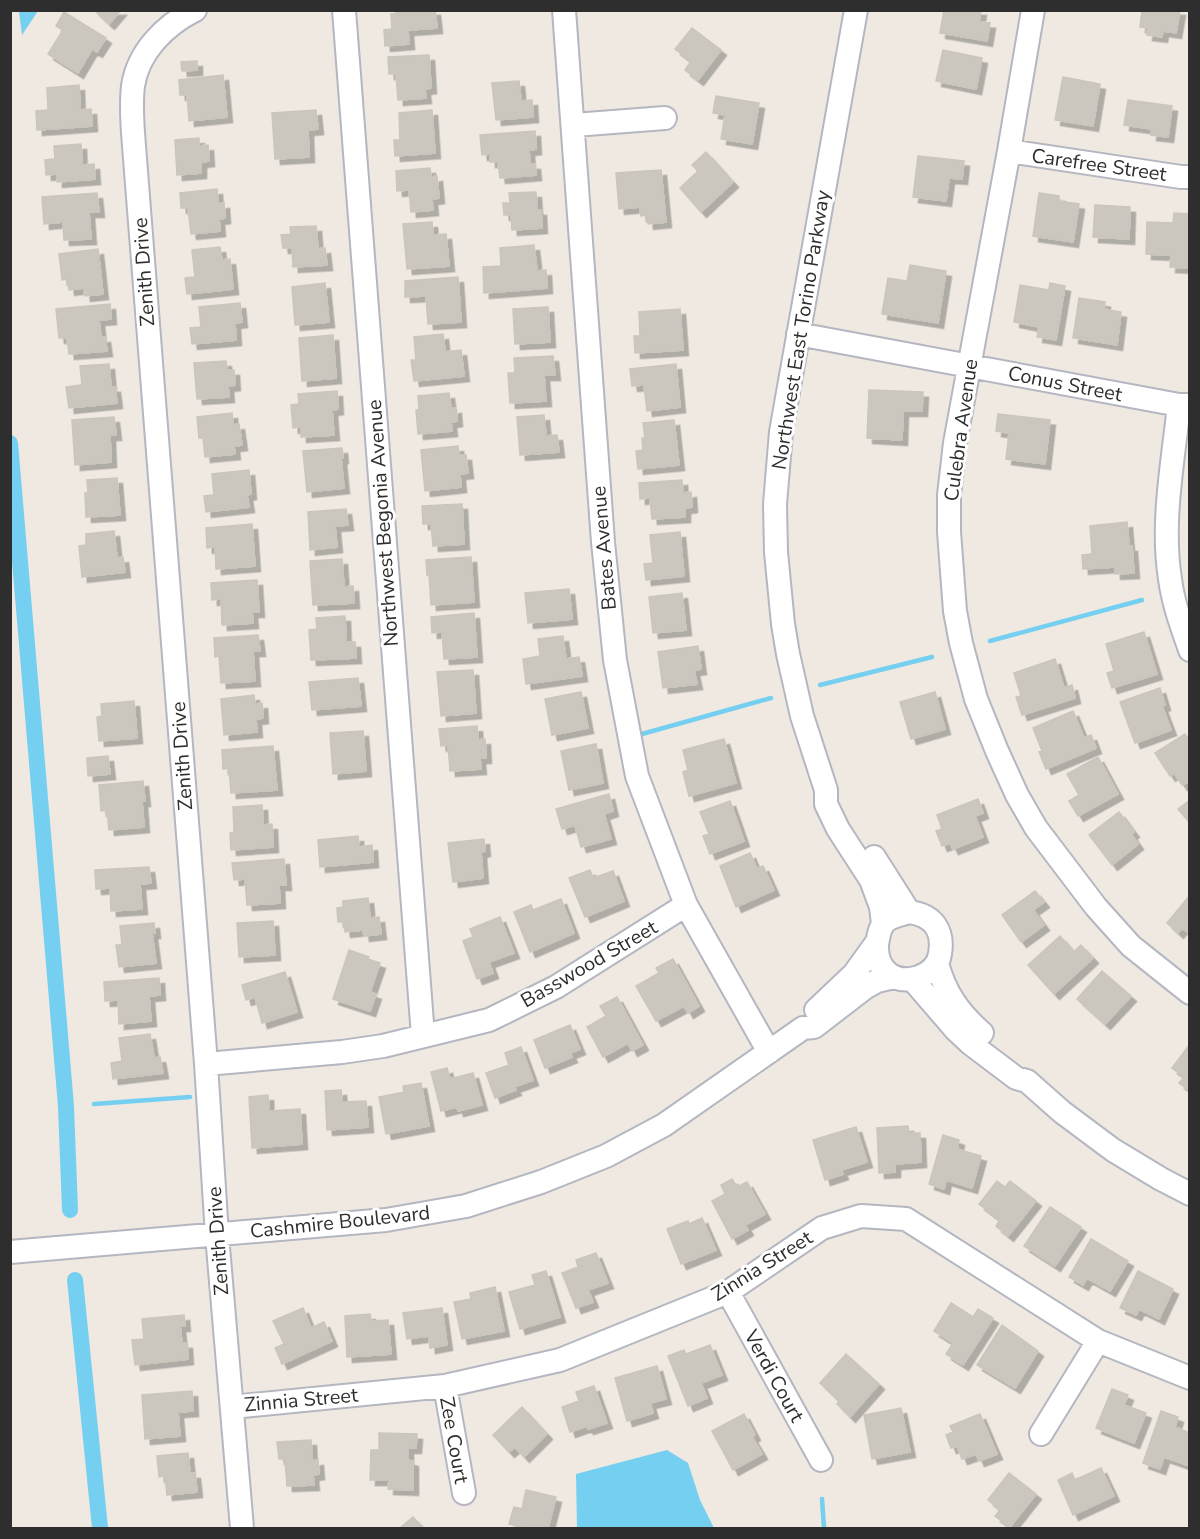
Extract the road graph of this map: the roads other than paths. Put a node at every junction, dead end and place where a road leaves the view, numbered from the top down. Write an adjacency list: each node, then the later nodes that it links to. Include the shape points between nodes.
1 (195, 10): 24 (street, Zenith Drive, via 169,26 147,51 133,83 132,99)
2 (344, 10): 22 (street, Northwest Begonia Avenue)
3 (564, 10): 7 (street, Bates Avenue)
4 (856, 10): 10 (street, Northwest East Torino Parkway)
5 (1033, 10): 8 (street, Culebra Avenue)
6 (665, 118): 7 (street)
7 (574, 125): 15 (street, Bates Avenue, via 603,543 615,660 637,776)
8 (1009, 151): 9 (street, Carefree Street); 11 (street, Culebra Avenue)
9 (1190, 177)
10 (798, 334): 11 (street, Conus Street); 14 (street, Northwest East Torino Parkway, via 781,432 776,552 788,654 802,716)
11 (969, 366): 12 (street, Conus Street); 20 (street, Culebra Avenue, via 955,443 949,532 961,643 976,699 1013,786 1036,828 1131,946)
12 (1184, 405): 13 (street, via 1167,512 1166,543 1170,580)
13 (1190, 650)
14 (826, 790): 16 (street, Northwest East Torino Parkway, via 836,798); 17 (street, Northwest East Torino Parkway, via 826,804 838,829 877,893 881,906)
15 (686, 905): 22 (street, Basswood Street, via 556,987 489,1020); 23 (street, Bates Avenue)
16 (909, 912): 17 (street, via 889,919); 18 (street, via 926,917 939,931)
17 (880, 933): 19 (street, via 880,963 885,972); 21 (street, Cashmire Boulevard, via 854,974 808,1017)
18 (938, 963): 19 (street, via 923,976); 25 (street, via 945,987 966,1019 1025,1070)
19 (903, 978): 21 (street, Cashmire Boulevard, via 877,981 814,1027); 25 (street, via 971,1044 1016,1078)
20 (1190, 993)
21 (803, 1028): 23 (street, Cashmire Boulevard)
22 (423, 1036): 24 (street, Basswood Street, via 342,1052)
23 (770, 1052): 27 (street, Cashmire Boulevard, via 664,1125 606,1156 541,1182 466,1206 386,1220)
24 (206, 1064): 27 (street, Zenith Drive)
25 (1027, 1081): 26 (street, via 1113,1150)
26 (1190, 1194)
27 (217, 1235): 28 (street, Cashmire Boulevard); 33 (street, Zenith Drive)
28 (11, 1252)
29 (728, 1292): 30 (street, Zinnia Street, via 822,1228 861,1216 906,1219); 32 (street, Zinnia Street, via 560,1360); 35 (street, Verdi Court)
30 (1098, 1341): 31 (street, Zinnia Street); 34 (street)
31 (1190, 1378)
32 (445, 1386): 33 (street, Zinnia Street); 36 (street, Zee Court)
33 (232, 1407): 37 (street, Zenith Drive)
34 (1041, 1434)
35 (821, 1460)
36 (464, 1493)
37 (242, 1528)

